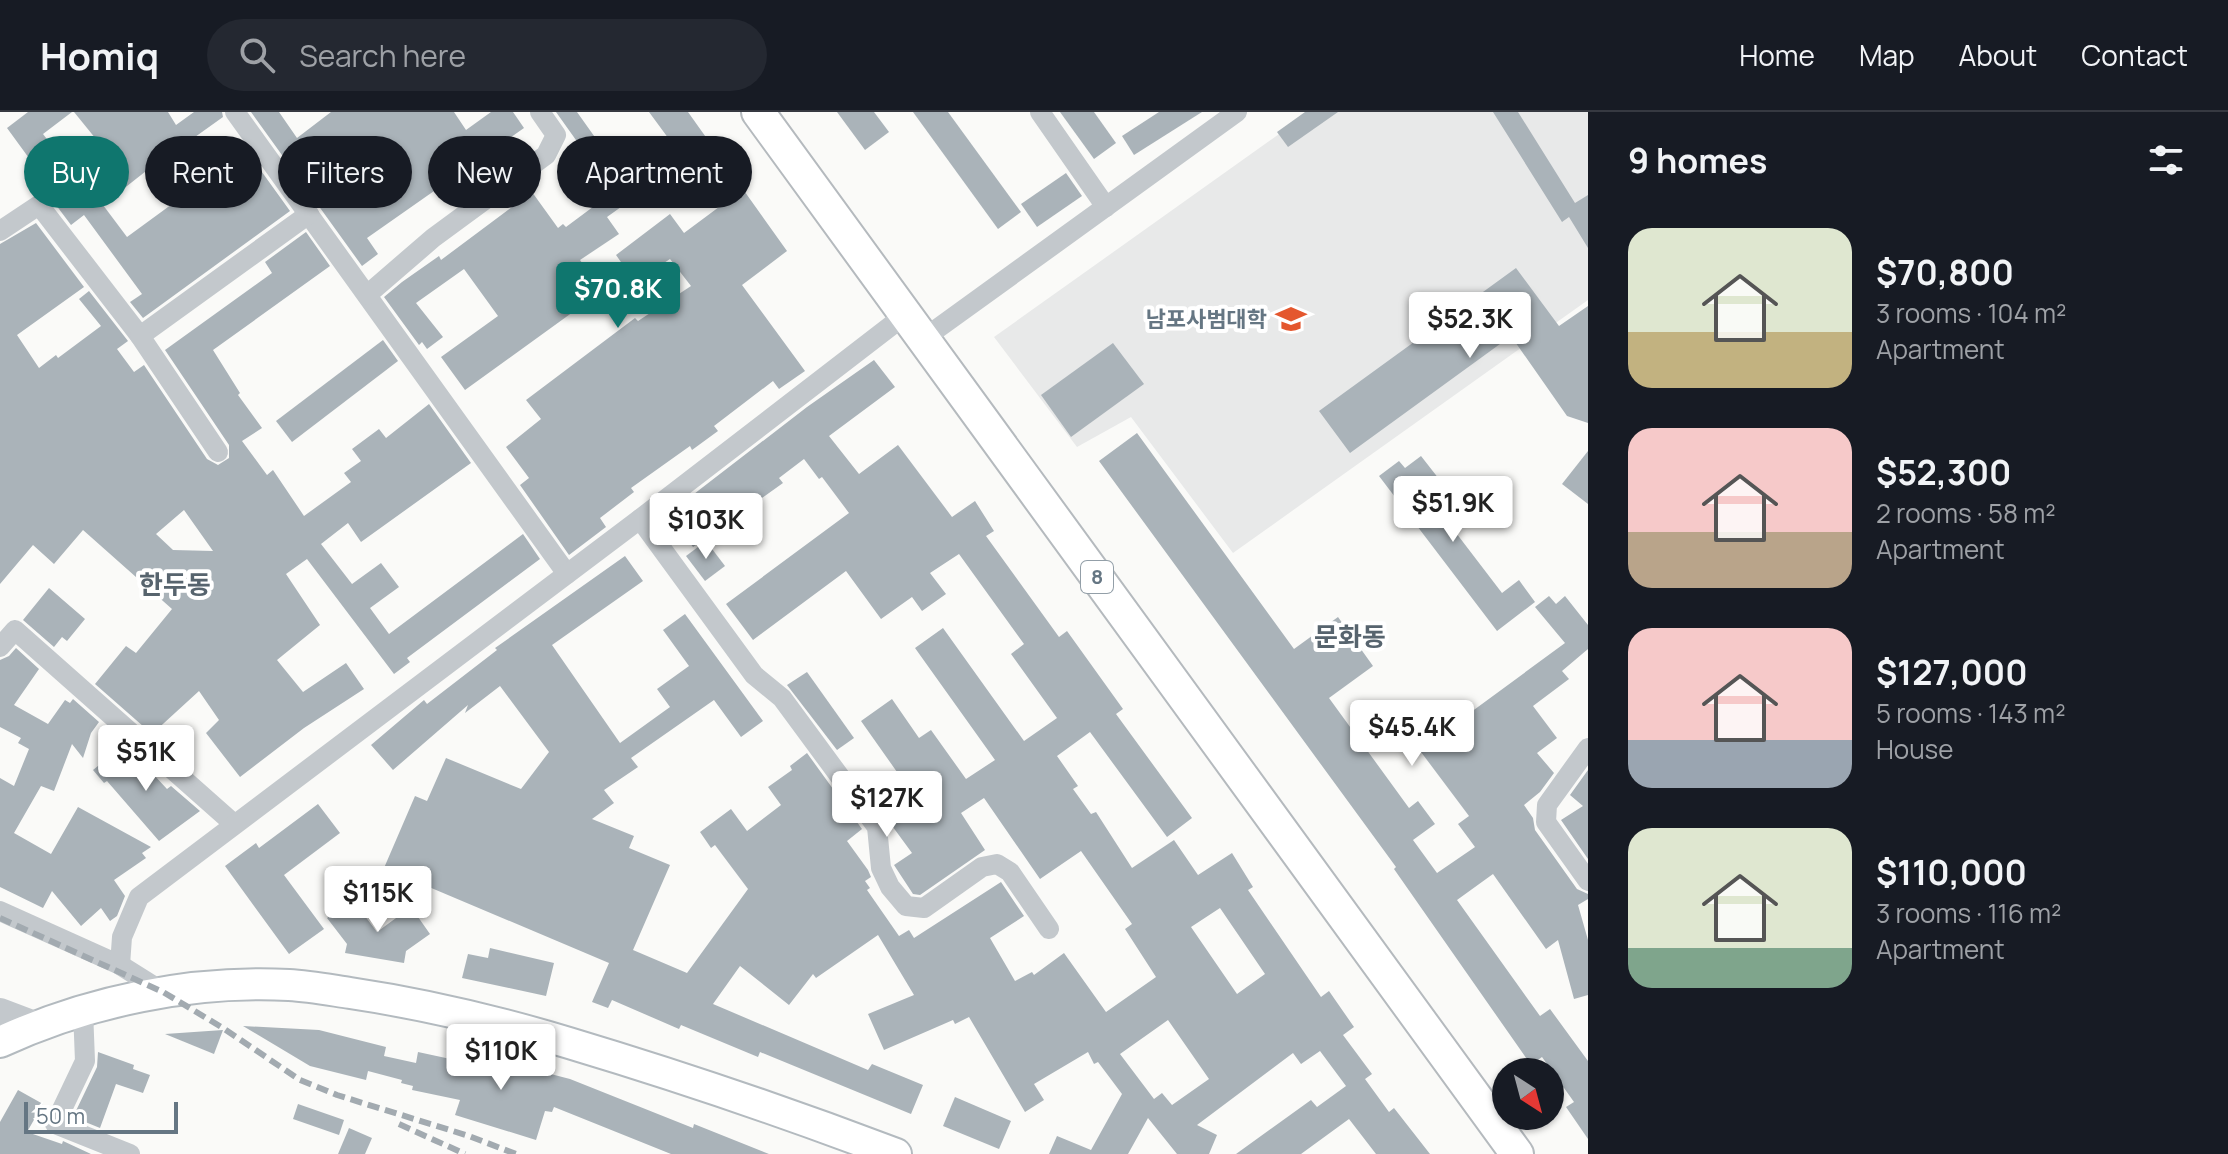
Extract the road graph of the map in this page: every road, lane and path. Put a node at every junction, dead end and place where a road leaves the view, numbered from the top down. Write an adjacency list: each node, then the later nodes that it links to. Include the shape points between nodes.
1 (235, 112): 7 (street)
2 (540, 112): 9 (street, via 556,135 546,155 433,238)
3 (758, 112): 10 (main road, 8)
4 (1040, 112): 6 (street)
5 (1237, 112): 6 (street)
6 (1106, 207): 10 (street)
7 (309, 214): 9 (street); 11 (street)
8 (0, 231): 11 (street, via 39,205)
9 (367, 295): 14 (street)
10 (914, 327): 13 (street); 29 (main road, 8)
11 (140, 336): 12 (street)
12 (218, 452)
13 (640, 519): 14 (street); 20 (street, via 754,675 782,698 877,827 881,868 906,906 924,908 982,867 997,864 1010,872)
14 (567, 574): 17 (street)
15 (0, 647): 17 (street, via 15,630)
16 (1588, 748): 18 (street, via 1547,805 1546,822)
17 (234, 824): 21 (street, via 139,897 122,937)
18 (1588, 881)
19 (0, 911): 21 (street)
20 (1049, 929)
21 (120, 965): 22 (street)
22 (163, 992): 23 (main road); 28 (main road, via 291,985 412,1002 671,1073)
23 (83, 1010): 25 (main road); 27 (street, via 85,1061 55,1124)
24 (0, 1011): 25 (street)
25 (37, 1025): 26 (main road)
26 (0, 1042)
27 (130, 1154)
28 (896, 1154)
29 (1517, 1154)

